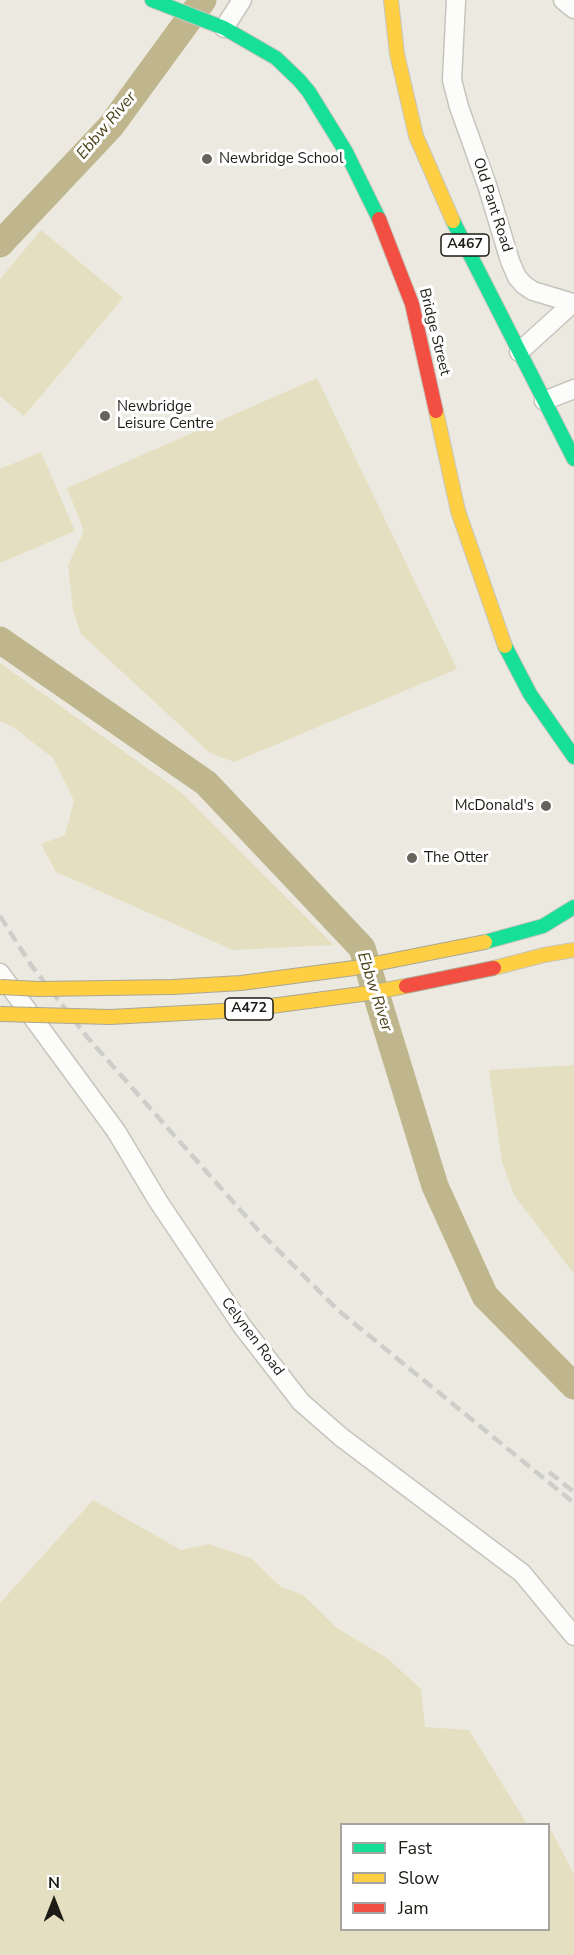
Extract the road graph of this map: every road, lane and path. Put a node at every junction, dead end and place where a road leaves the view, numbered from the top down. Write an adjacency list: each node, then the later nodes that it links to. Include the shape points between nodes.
1 (242, 0): 7 (street)
2 (391, 0): 9 (main road, A467, via 397,54 416,136 455,225)
3 (456, 0): 8 (street, Old Pant Road, via 452,80 510,261 517,277 533,291)
4 (563, 0): 6 (street)
5 (156, 2): 7 (main road, Bridge Street)
6 (574, 9)
7 (218, 25): 13 (main road, Bridge Street, via 264,50 299,80 346,152 371,202 412,304 458,512 501,638 531,694)
8 (573, 302): 9 (street, Old Pant Road)
9 (519, 352): 11 (main road, A467)
10 (574, 389): 11 (street)
11 (544, 400): 12 (main road, A467)
12 (574, 459)
13 (574, 757)
14 (574, 907): 17 (main road, A472, bridge, via 543,926 485,942 354,968 241,982 151,987)
15 (574, 950): 18 (main road, A472, bridge, via 369,993 241,1010 110,1017)
16 (0, 973): 19 (street, Celynen Road, via 116,1131 242,1326 301,1402 341,1437 522,1573)
17 (0, 987)
18 (0, 1014)
19 (574, 1636)

